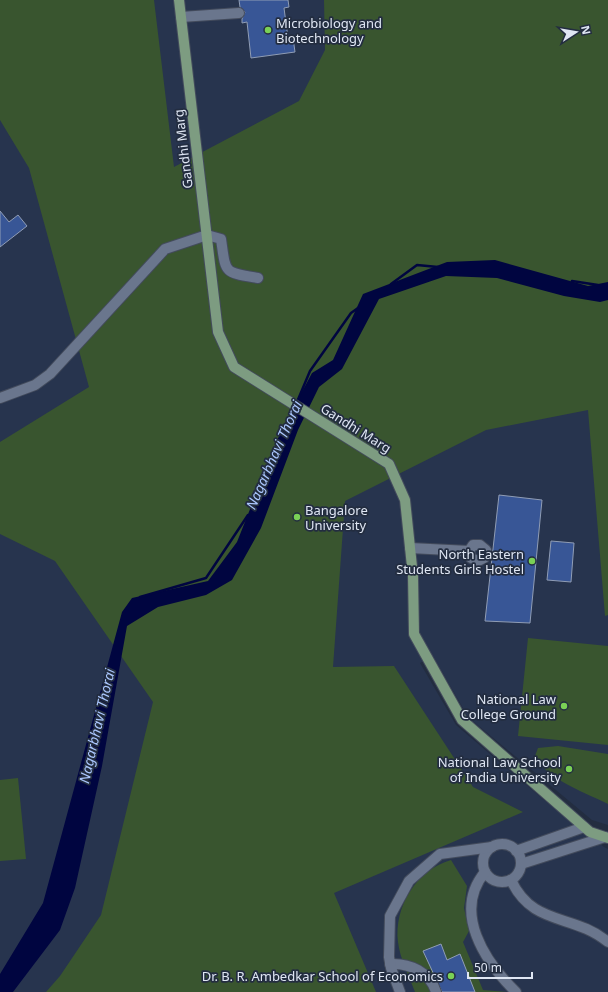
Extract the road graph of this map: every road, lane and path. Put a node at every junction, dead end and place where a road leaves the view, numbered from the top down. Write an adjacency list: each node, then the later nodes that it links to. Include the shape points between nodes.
1 (179, 0): 3 (main road, Gandhi Marg)
2 (239, 13): 3 (lane)
3 (181, 17): 4 (main road, Gandhi Marg)
4 (207, 235): 5 (lane, via 221,239 227,269 231,273); 6 (lane, via 165,249 50,374 35,385); 7 (main road, Gandhi Marg, via 218,332 234,367 389,464 405,500)
5 (258, 278)
6 (0, 398)
7 (410, 548): 8 (lane); 9 (main road, Gandhi Marg, via 414,634 462,720)
8 (469, 551)
9 (584, 827): 10 (main road, Gandhi Marg); 12 (lane)
10 (606, 838): 13 (lane)
11 (492, 847): 12 (lane, via 506,844); 14 (lane, via 483,860); 17 (lane, via 440,854 409,881 390,916)
12 (516, 851): 13 (lane)
13 (521, 864): 15 (lane, via 516,876)
14 (485, 872): 15 (lane, via 494,881); 20 (lane, via 472,894 472,924 487,956)
15 (511, 880): 16 (lane, via 523,900 536,910 552,918 587,928)
16 (608, 942)
17 (390, 964): 18 (lane); 19 (lane, via 404,964 417,969 428,977)
18 (400, 992)
19 (436, 992)
20 (516, 992)

